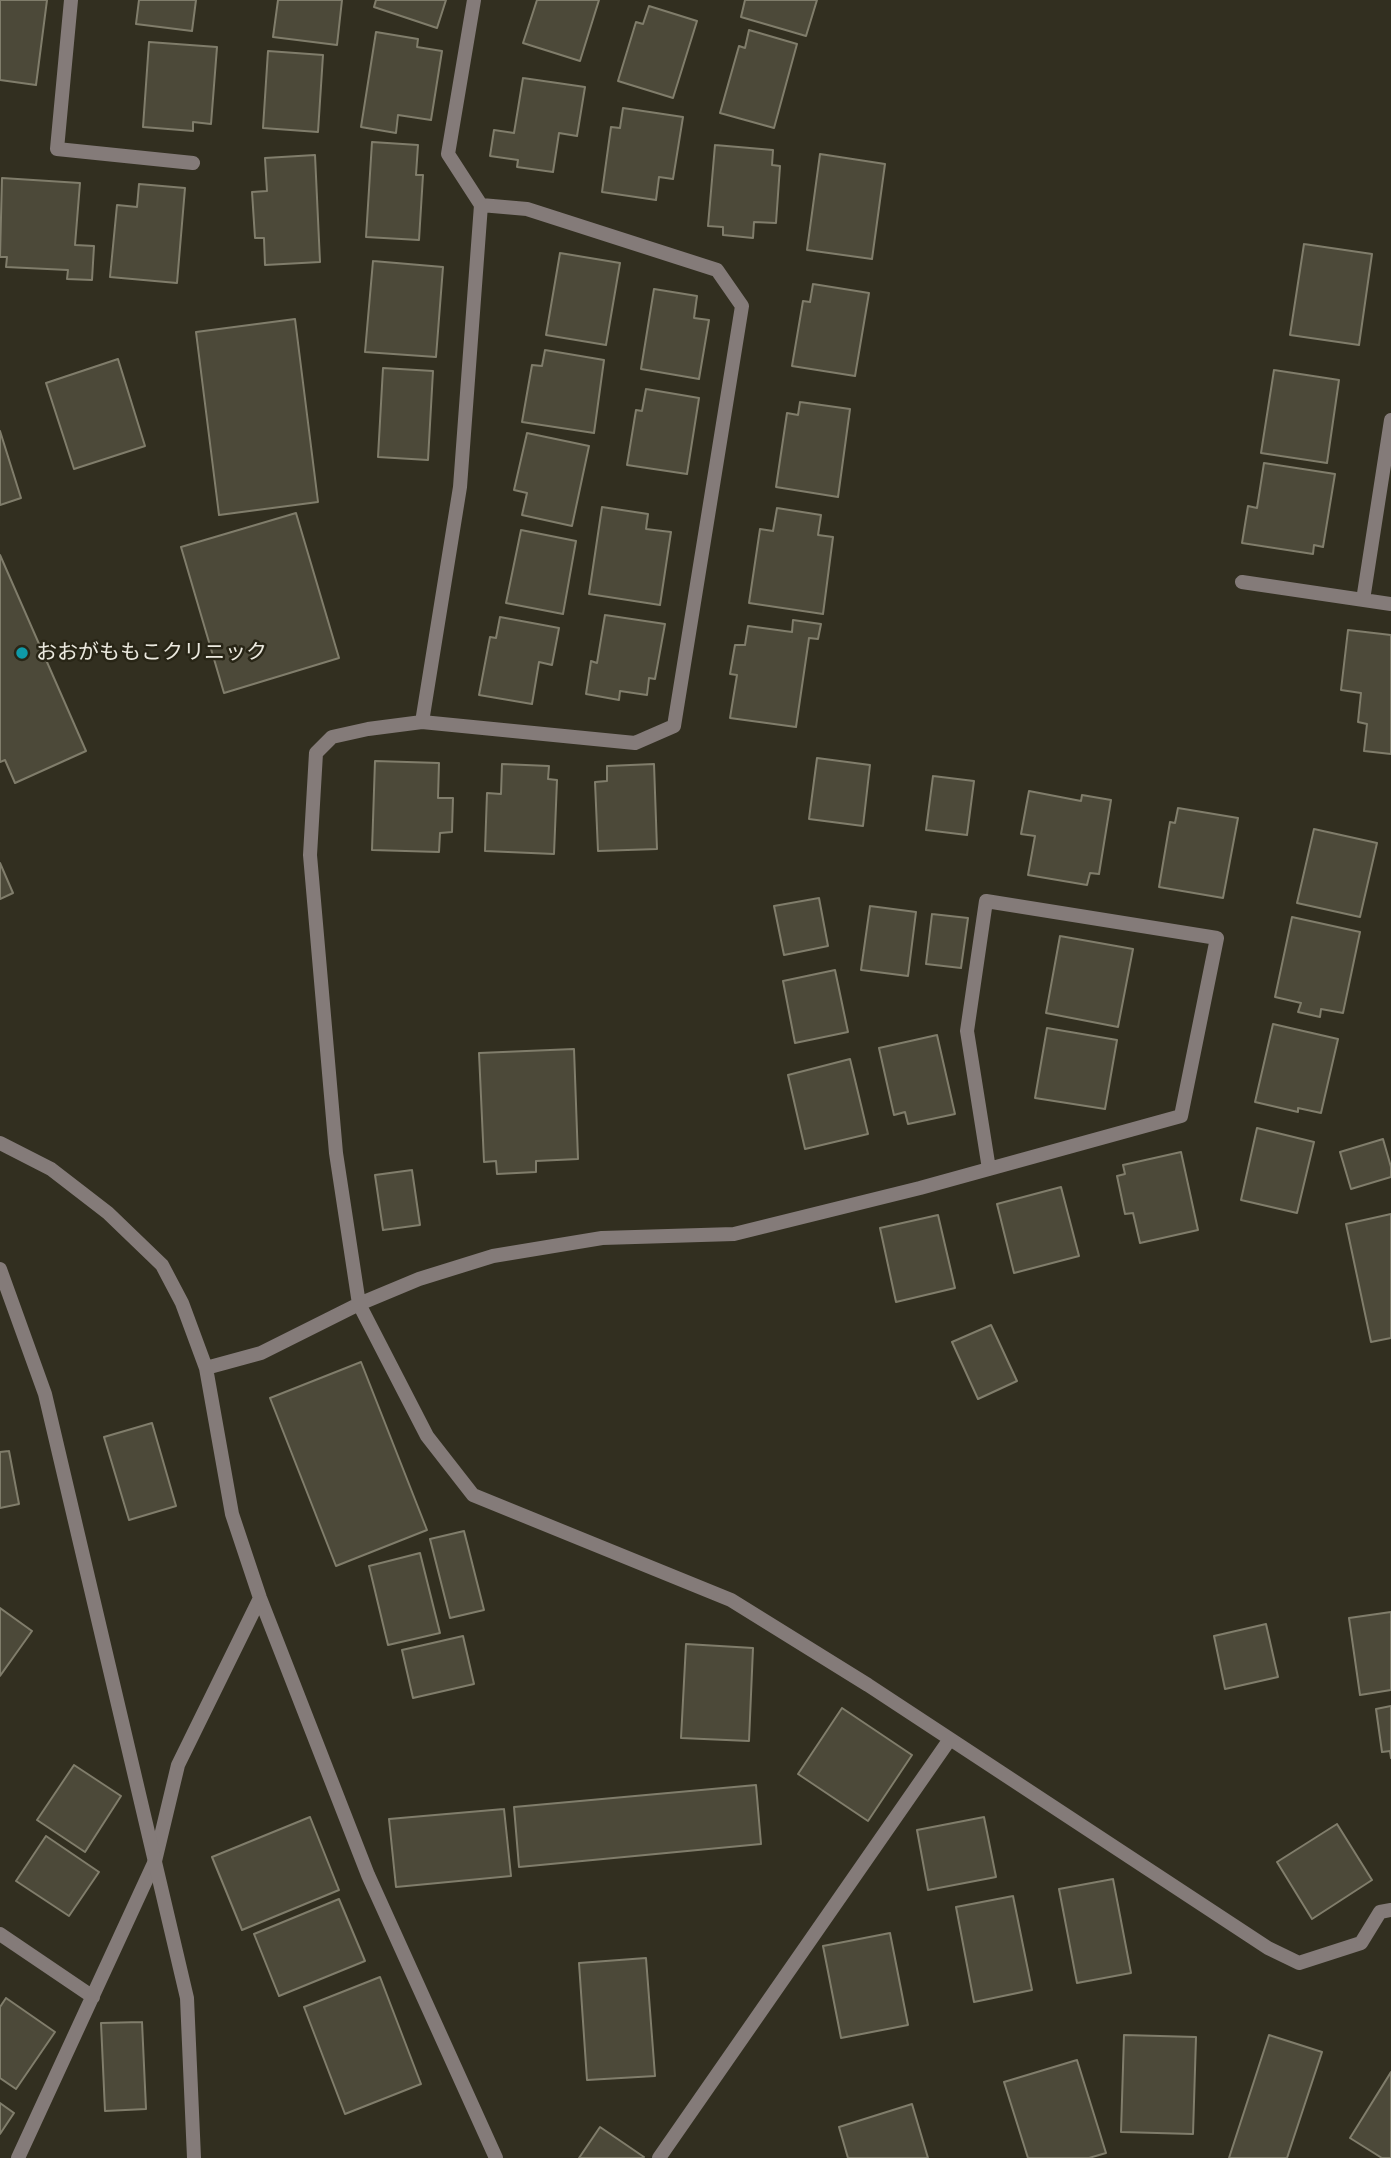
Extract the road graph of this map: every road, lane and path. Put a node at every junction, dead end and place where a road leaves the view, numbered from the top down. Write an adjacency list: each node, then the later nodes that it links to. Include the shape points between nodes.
1 (71, 0): 3 (street, via 57,149)
2 (474, 0): 4 (street, via 448,154)
3 (193, 163)
4 (481, 205): 9 (street, via 460,487); 9 (street, via 527,209 717,270 743,306 674,726 635,743)
5 (1391, 420): 7 (street)
6 (1242, 582): 7 (street)
7 (1363, 600): 8 (street)
8 (1391, 604)
9 (422, 722): 13 (street, via 332,737 316,753 310,855 337,1153)
10 (0, 1143): 14 (street, via 51,1169 108,1213 162,1265)
11 (989, 1168): 11 (street, via 967,1031 986,901 1217,938 1181,1116); 13 (street, via 734,1234 602,1238 493,1256)
12 (0, 1269): 17 (street, via 45,1394)
13 (359, 1304): 14 (street, via 261,1353); 16 (street, via 427,1436 473,1495 731,1600)
14 (206, 1367): 15 (street, via 232,1514)
15 (260, 1598): 17 (street, via 178,1765); 23 (street, via 368,1875)
16 (950, 1739): 18 (street, via 1268,1948 1300,1963 1361,1943 1380,1912); 24 (street)
17 (155, 1861): 20 (street); 22 (street, via 187,1998)
18 (1391, 1910)
19 (0, 1934): 20 (street)
20 (93, 1997): 21 (street)
21 (18, 2158)
22 (194, 2158)
23 (496, 2158)
24 (659, 2158)

